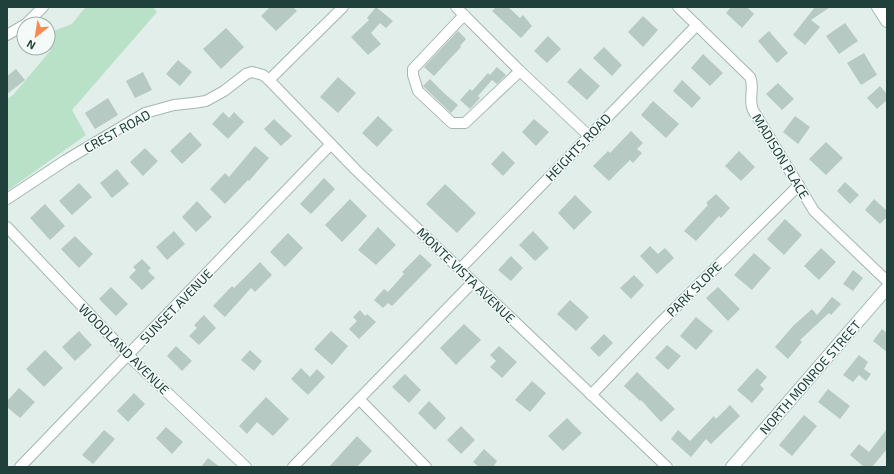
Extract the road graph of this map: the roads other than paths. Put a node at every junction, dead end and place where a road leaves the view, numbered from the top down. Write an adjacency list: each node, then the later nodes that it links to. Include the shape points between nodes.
1 (43, 7): 7 (street)
2 (343, 7): 13 (street)
3 (456, 7): 6 (street)
4 (678, 7): 9 (street, MADISON PLACE)
5 (878, 7): 8 (main road)
6 (464, 15): 12 (street); 12 (street, via 413,69 418,91 452,123 465,123)
7 (34, 16)
8 (887, 22)
9 (697, 25): 14 (street, HEIGHTS ROAD); 16 (street, MADISON PLACE, via 750,77 753,85 750,101 753,110)
10 (16, 30): 11 (street)
11 (7, 35)
12 (520, 71): 14 (street)
13 (269, 80): 15 (street, MONTE VISTA AVENUE); 17 (street, CREST ROAD, via 252,72 206,100 146,113 66,160)
14 (589, 136): 19 (street, HEIGHTS ROAD)
15 (331, 144): 19 (street, MONTE VISTA AVENUE); 23 (street, SUNSET AVENUE)
16 (799, 185): 20 (street, MADISON PLACE, via 814,210); 24 (street, PARK SLOPE)
17 (7, 200)
18 (7, 227): 23 (street, WOODLAND AVENUE)
19 (460, 269): 21 (street, MONTE VISTA AVENUE)
20 (887, 281)
21 (473, 282): 24 (street, MONTE VISTA AVENUE); 25 (street)
22 (887, 288): 31 (main road, NORTH MONROE STREET)
23 (128, 355): 26 (street, SUNSET AVENUE); 27 (street, WOODLAND AVENUE)
24 (591, 395): 30 (street, MONTE VISTA AVENUE)
25 (359, 399): 28 (street); 29 (street)
26 (20, 467)
27 (246, 467)
28 (293, 467)
29 (426, 467)
30 (667, 467)
31 (732, 467)

